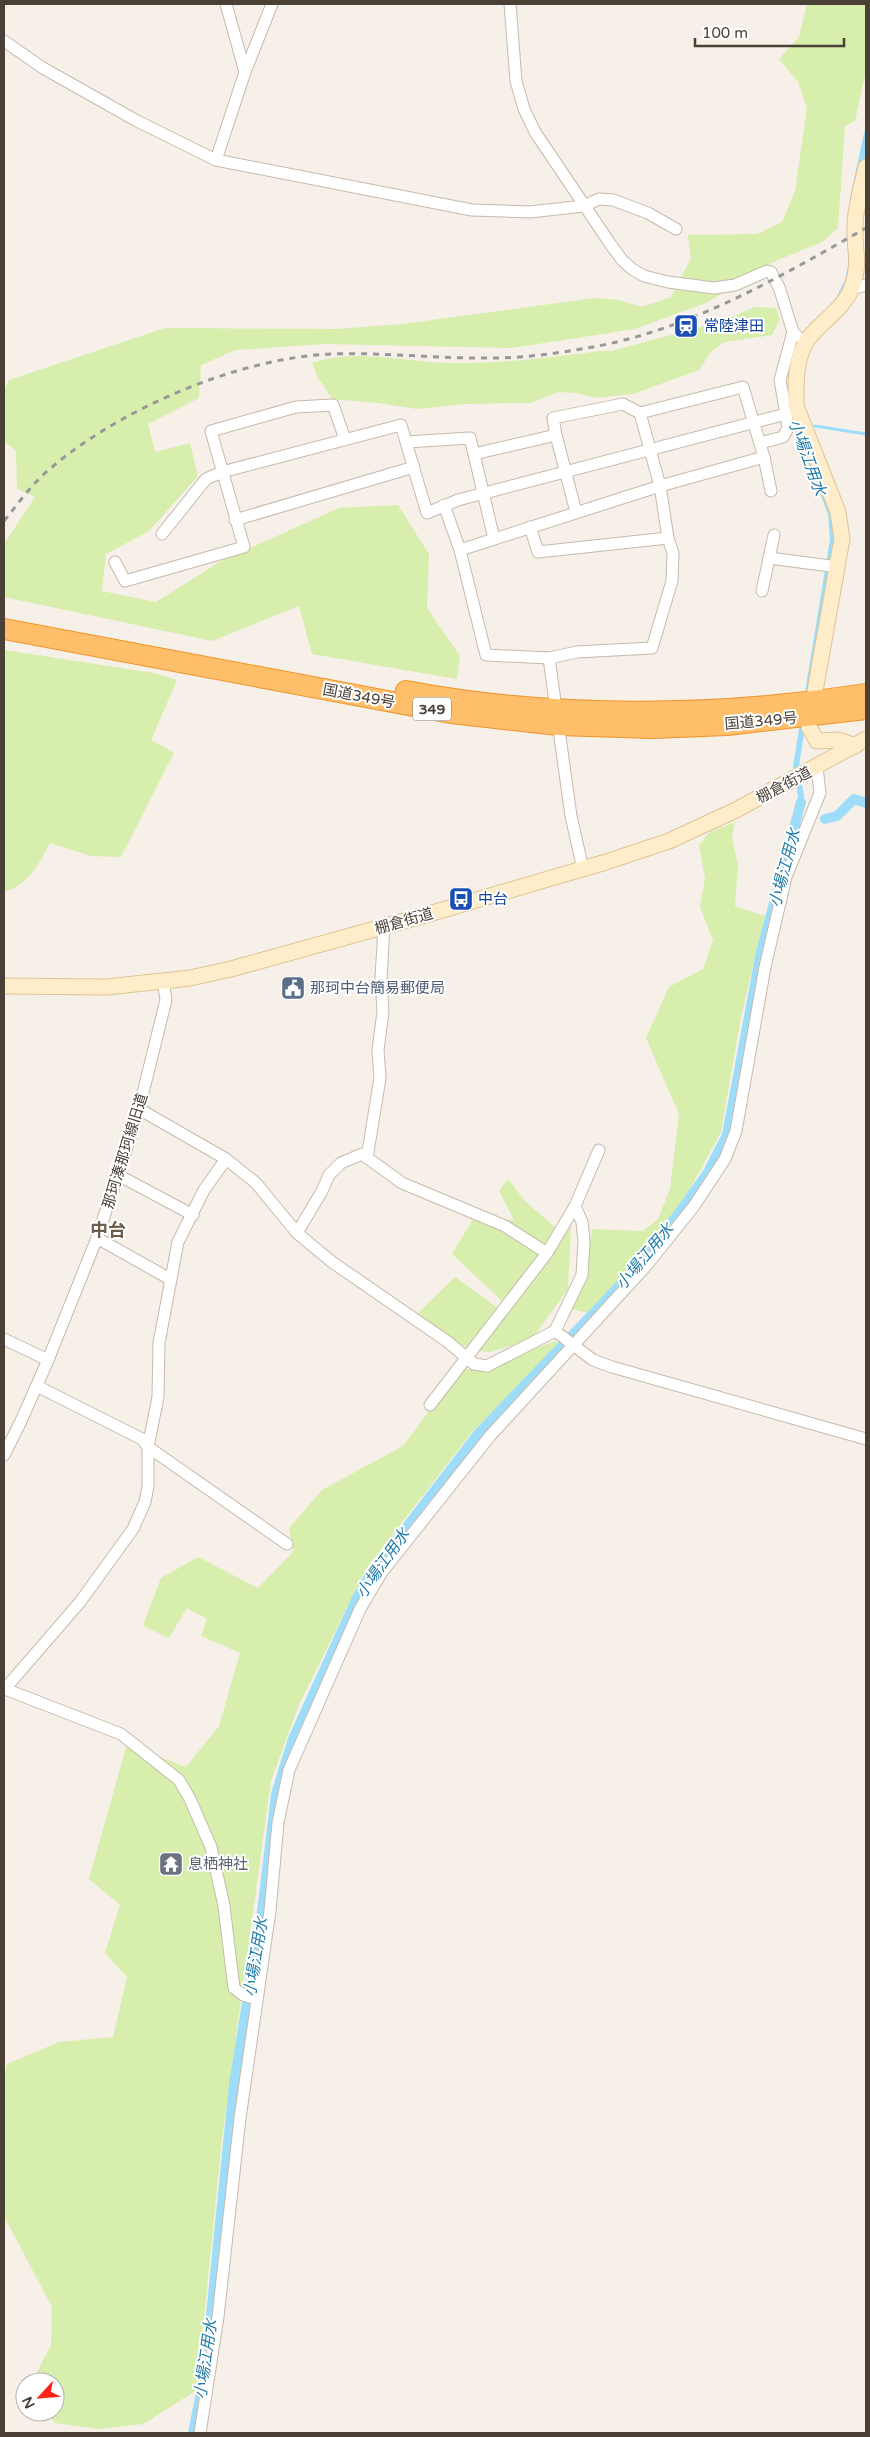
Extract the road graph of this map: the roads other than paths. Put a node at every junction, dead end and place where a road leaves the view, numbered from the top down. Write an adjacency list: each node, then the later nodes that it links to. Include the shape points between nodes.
1 (226, 4): 5 (street)
2 (272, 4): 5 (street)
3 (510, 4): 8 (street, via 516,81 524,109 535,132)
4 (5, 39): 6 (street, via 43,68 136,121)
5 (245, 72): 6 (street)
6 (216, 160): 8 (street, via 472,210 530,212)
7 (866, 167): 10 (street, via 856,218)
8 (584, 206): 9 (street, via 599,199 613,200 648,213); 11 (street, via 622,260 644,276 714,288 735,285 771,272)
9 (676, 229)
10 (859, 287): 12 (street)
11 (793, 332): 12 (street); 14 (street, via 780,380)
12 (806, 342): 40 (street, via 798,367 796,406 838,512 842,539)
13 (640, 413): 15 (street, via 743,387); 16 (street, via 623,404 553,418); 20 (street)
14 (786, 414): 15 (street); 19 (street, via 788,428 783,436)
15 (755, 423): 19 (street); 20 (street)
16 (556, 435): 21 (street); 25 (street)
17 (345, 439): 18 (street, via 400,425); 24 (street); 24 (street, via 333,405 296,407 210,431)
18 (407, 442): 21 (street, via 470,438); 23 (street)
19 (760, 443): 22 (street)
20 (650, 451): 25 (street); 26 (street)
21 (474, 454): 28 (street)
22 (764, 457): 26 (street); 27 (street)
23 (414, 467): 29 (street, via 427,513); 31 (street)
24 (222, 472): 31 (street); 33 (street, via 206,479)
25 (564, 474): 28 (street); 30 (street)
26 (660, 486): 30 (street); 35 (street)
27 (771, 491)
28 (483, 494): 29 (street); 36 (street)
29 (444, 505): 37 (street)
30 (576, 512): 32 (street)
31 (235, 520): 39 (street, via 244,547 125,580)
32 (530, 527): 35 (street, via 538,552); 36 (street)
33 (162, 534)
34 (774, 535): 38 (street)
35 (668, 538): 44 (street, via 673,553 672,580 652,648 577,652)
36 (494, 539): 37 (street)
37 (460, 550): 44 (street, via 486,655)
38 (769, 558): 40 (street); 41 (street)
39 (115, 562)
40 (831, 566): 45 (street)
41 (762, 591)
42 (4, 616): 48 (highway, 国道349号 / 349, via 414,693 512,705)
43 (4, 629): 48 (highway, 国道349号 / 349, via 442,711)
44 (549, 658): 48 (street)
45 (815, 691)
46 (866, 694): 48 (highway, 国道349号 / 349, via 796,704)
47 (866, 709): 48 (highway, 国道349号 / 349, via 727,725 653,728)
48 (557, 716): 52 (street, via 571,816)
49 (809, 727): 50 (street, via 817,741)
50 (860, 743): 51 (street, 棚倉街道)
51 (817, 767): 52 (street, 棚倉街道, via 692,831); 68 (street, via 820,793 786,877 765,967 736,1131 725,1158 694,1206 646,1266)
52 (584, 868): 53 (street, 棚倉街道)
53 (384, 927): 54 (street, 棚倉街道, via 231,969); 58 (street, via 383,1012 378,1050 380,1078)
54 (163, 980): 55 (street, 棚倉街道, via 107,987); 56 (street, 那珂湊那珂線旧道, via 166,1000)
55 (4, 986)
56 (139, 1109): 59 (street); 60 (street, 那珂湊那珂線旧道)
57 (599, 1150): 61 (street)
58 (367, 1158): 63 (street, via 362,1154 335,1168); 65 (street, via 402,1183 505,1226)
59 (226, 1159): 62 (street, via 204,1190); 63 (street, via 256,1184)
60 (118, 1175): 62 (street); 64 (street, 那珂湊那珂線旧道)
61 (574, 1206): 65 (street); 68 (street, via 582,1222 582,1275)
62 (193, 1215): 66 (street, via 178,1242)
63 (297, 1233): 69 (street, via 332,1262)
64 (97, 1238): 66 (street); 70 (street, 那珂湊那珂線旧道)
65 (547, 1253): 69 (street)
66 (170, 1279): 74 (street, via 159,1344 158,1397)
67 (4, 1339): 70 (street)
68 (565, 1339): 69 (street, via 487,1366 474,1364); 73 (street, via 593,1360 612,1367); 78 (street, via 382,1572 360,1609 289,1770 281,1798 270,1911)
69 (466, 1357): 72 (street)
70 (48, 1360): 71 (street, 那珂湊那珂線旧道)
71 (37, 1386): 74 (street, via 142,1439); 75 (street, 那珂湊那珂線旧道)
72 (430, 1405)
73 (866, 1439)
74 (148, 1447): 76 (street); 77 (street, via 148,1486 133,1529 80,1602)
75 (4, 1455)
76 (287, 1544)
77 (4, 1689): 78 (street, via 121,1734 178,1780 190,1799 210,1847 224,1906 234,1988)
78 (250, 1997): 79 (street, via 218,2317)
79 (200, 2433)

